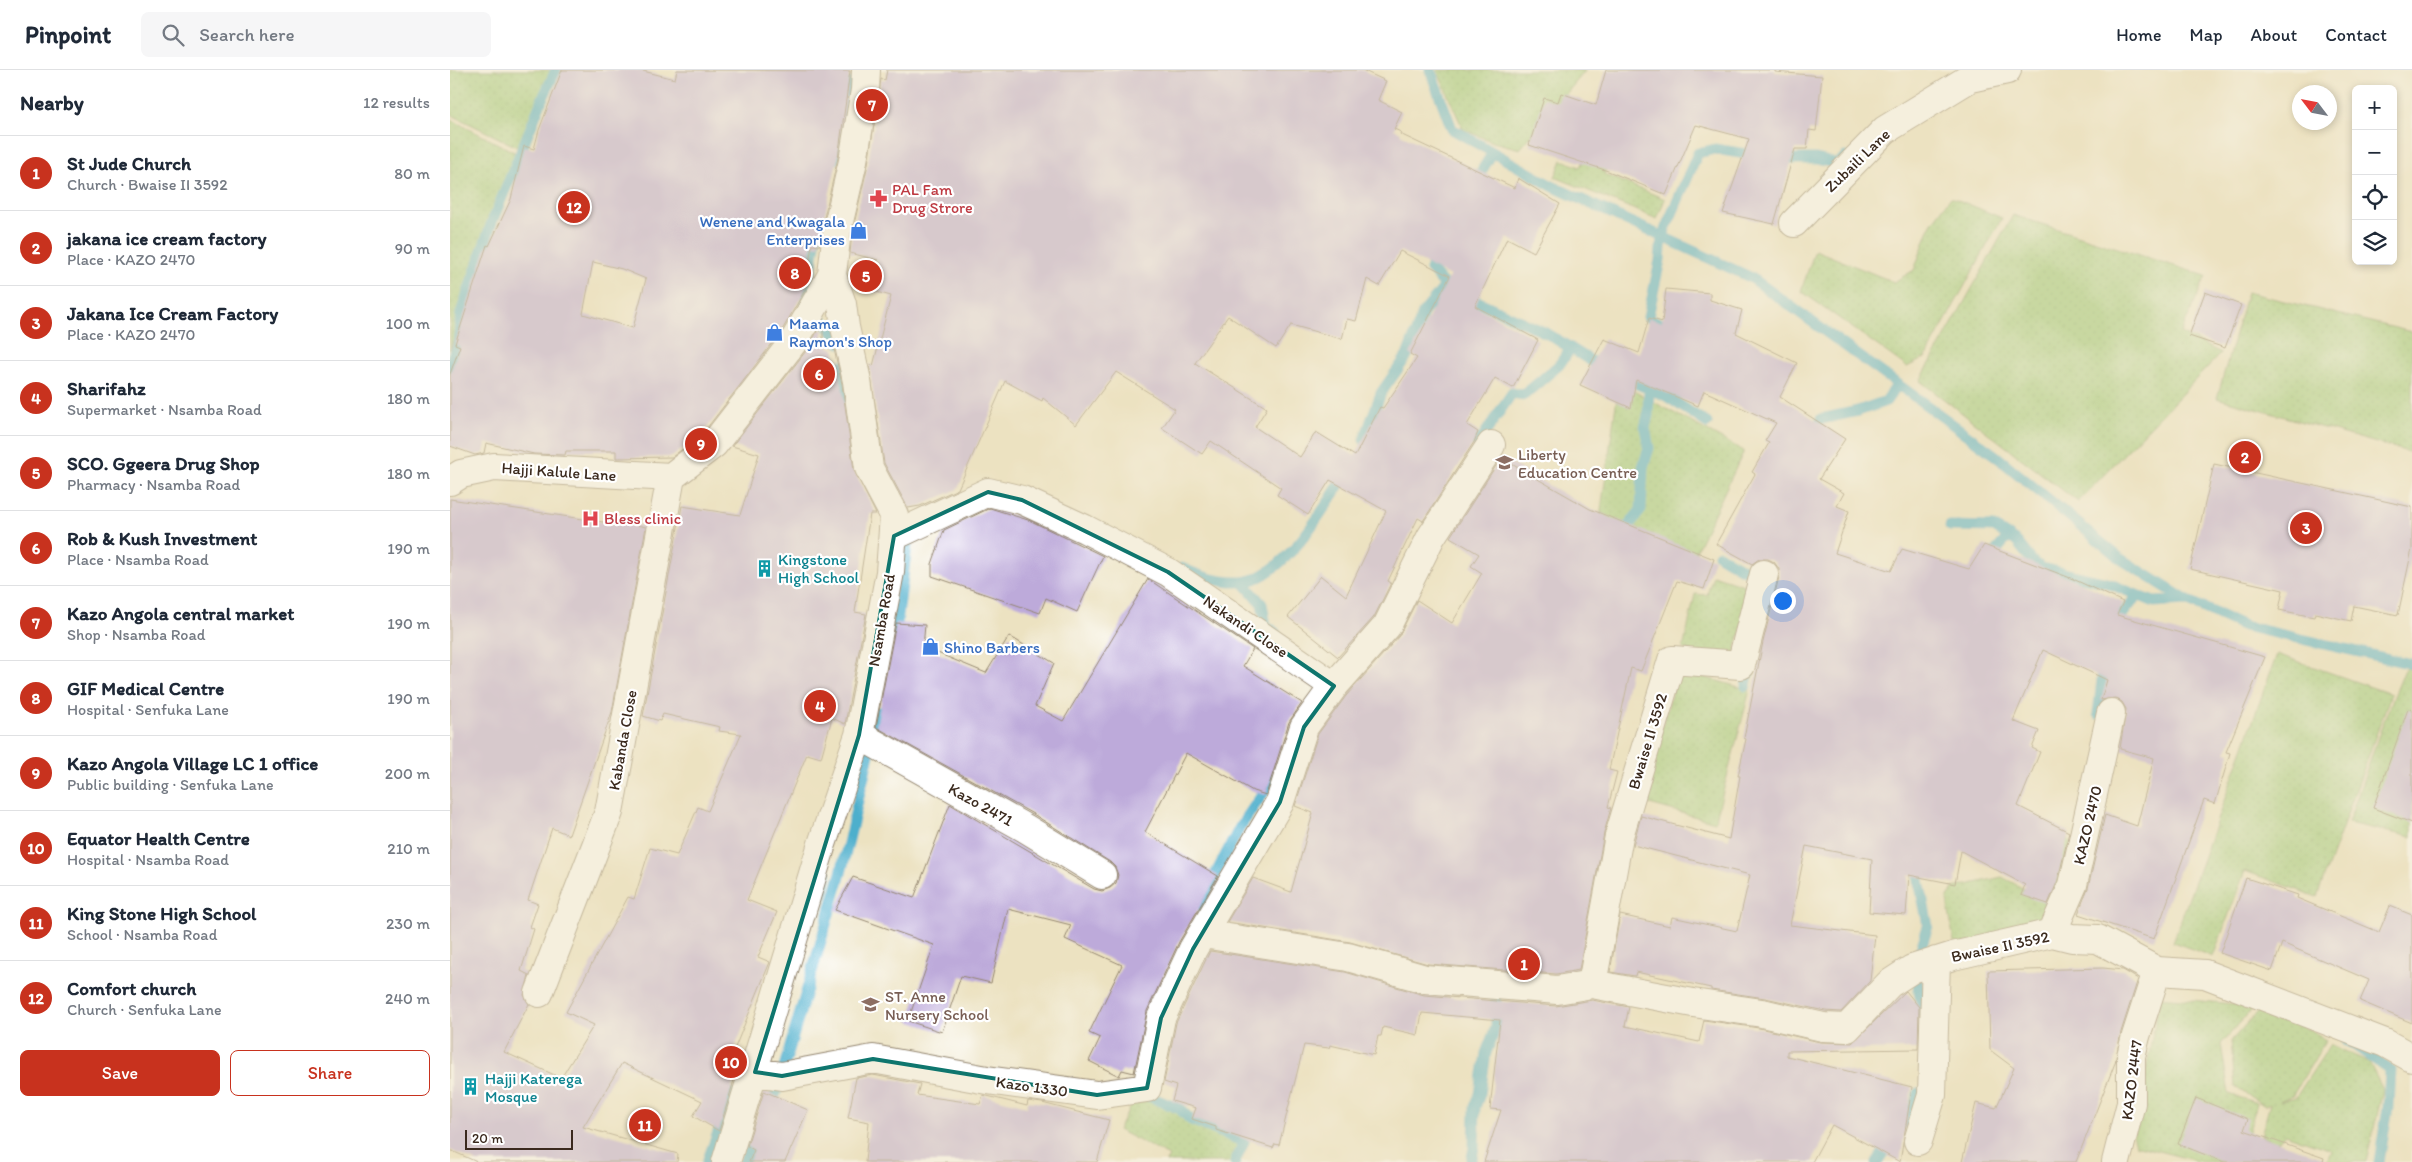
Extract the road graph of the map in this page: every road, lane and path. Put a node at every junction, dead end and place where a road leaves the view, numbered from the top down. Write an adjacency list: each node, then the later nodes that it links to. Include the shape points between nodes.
1 (865, 70): 4 (street, Nsamba Road, via 865,90 837,230)
2 (2007, 70): 3 (street, Zubaili Lane, via 1970,78 1885,130)
3 (1794, 223)
4 (832, 275): 6 (street, via 794,340 714,444); 8 (street, Nsamba Road, via 842,304 857,381 869,468 894,515)
5 (1491, 445): 10 (street, via 1431,537 1388,626)
6 (671, 476): 7 (street, Hajji Kalule Lane, via 494,467 461,474); 19 (street, Kabanda Close, via 609,812)
7 (450, 481)
8 (894, 536): 10 (street, Nakandi Close, via 988,492 1022,500 1168,572); 12 (street, Nsamba Road)
9 (1764, 574): 18 (street, Bwaise II 3592, via 1741,665 1672,660 1618,836)
10 (1334, 686): 15 (street, via 1304,727 1280,802)
11 (2111, 713): 14 (street, KAZO 2470, via 2073,885)
12 (859, 735): 13 (street, Kazo 2471); 21 (street, Nsamba Road, via 822,844)
13 (1102, 875)
14 (2052, 933): 16 (street, Bwaise II 3592); 17 (street, Bwaise II 3592, via 2072,938 2098,938)
15 (1203, 934): 18 (street, Bwaise II 3592, via 1348,956 1425,979 1557,990); 21 (street, Kazo 1330, via 1192,949 1161,1018 1147,1088 1097,1095 987,1080 873,1059 782,1076)
16 (1936, 961): 18 (street, Bwaise II 3592, via 1912,969 1889,984 1847,1028 1823,1027); 22 (street, via 1932,1095)
17 (2158, 971): 20 (street, Bwaise II 3592, via 2204,974 2385,1043); 24 (street, KAZO 2447, via 2142,1013 2131,1056 2131,1103)
18 (1592, 984)
19 (539, 993)
20 (2412, 1058)
21 (755, 1072): 23 (street, Nsamba Road)
22 (1918, 1140)
23 (726, 1162)
24 (2116, 1162)

